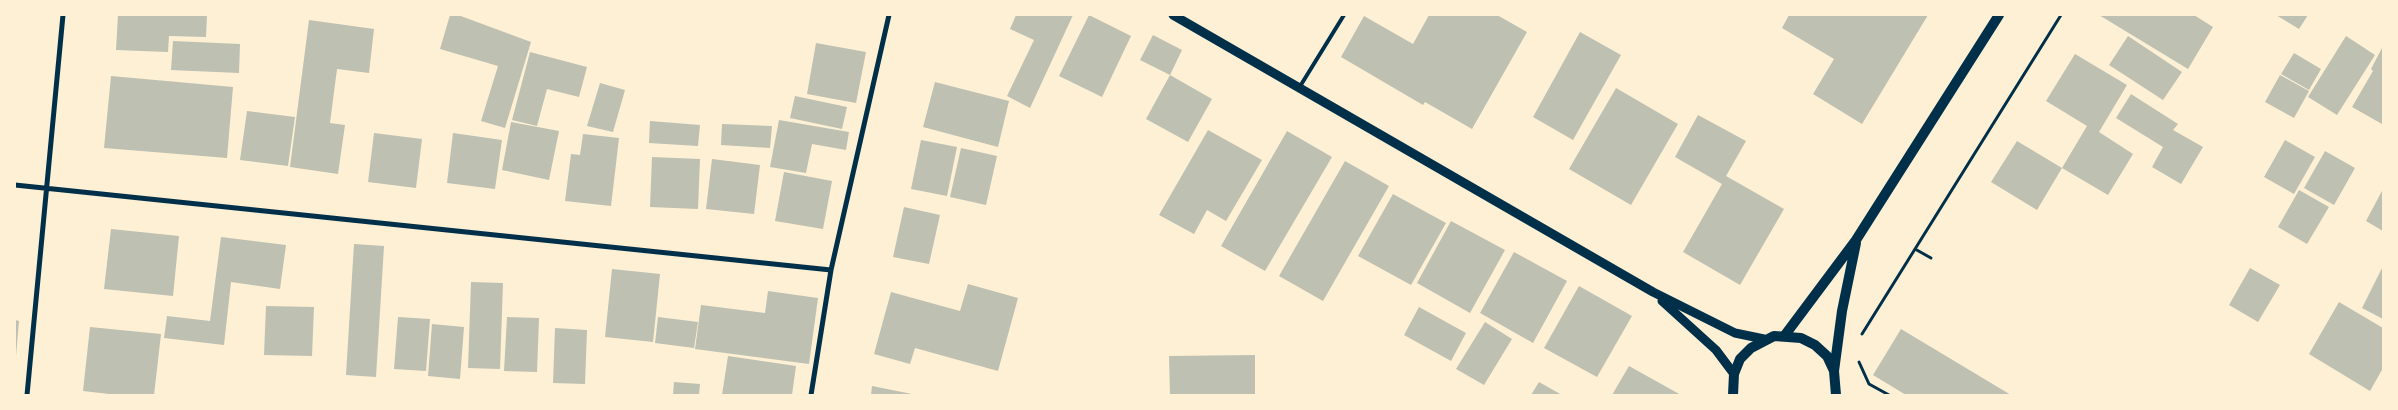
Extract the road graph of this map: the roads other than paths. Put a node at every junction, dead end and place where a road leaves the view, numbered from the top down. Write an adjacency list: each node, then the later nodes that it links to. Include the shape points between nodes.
1 (63, 15): 8 (street)
2 (888, 15): 10 (street)
3 (1173, 15): 6 (street)
4 (1344, 15): 6 (lane)
5 (1999, 15): 9 (main road)
6 (1299, 88): 11 (street)
7 (15, 185): 8 (street)
8 (47, 189): 10 (street); 17 (street)
9 (1856, 240): 12 (main road); 14 (main road)
10 (831, 270): 18 (street)
11 (1652, 292): 13 (street, via 1735,333); 15 (street, via 1716,350)
12 (1785, 336): 13 (main road); 14 (main road, via 1801,338 1816,345 1827,356)
13 (1764, 339): 15 (main road, via 1740,359)
14 (1834, 371): 16 (main road)
15 (1734, 374): 19 (main road)
16 (1838, 392)
17 (27, 395)
18 (811, 395)
19 (1733, 395)

